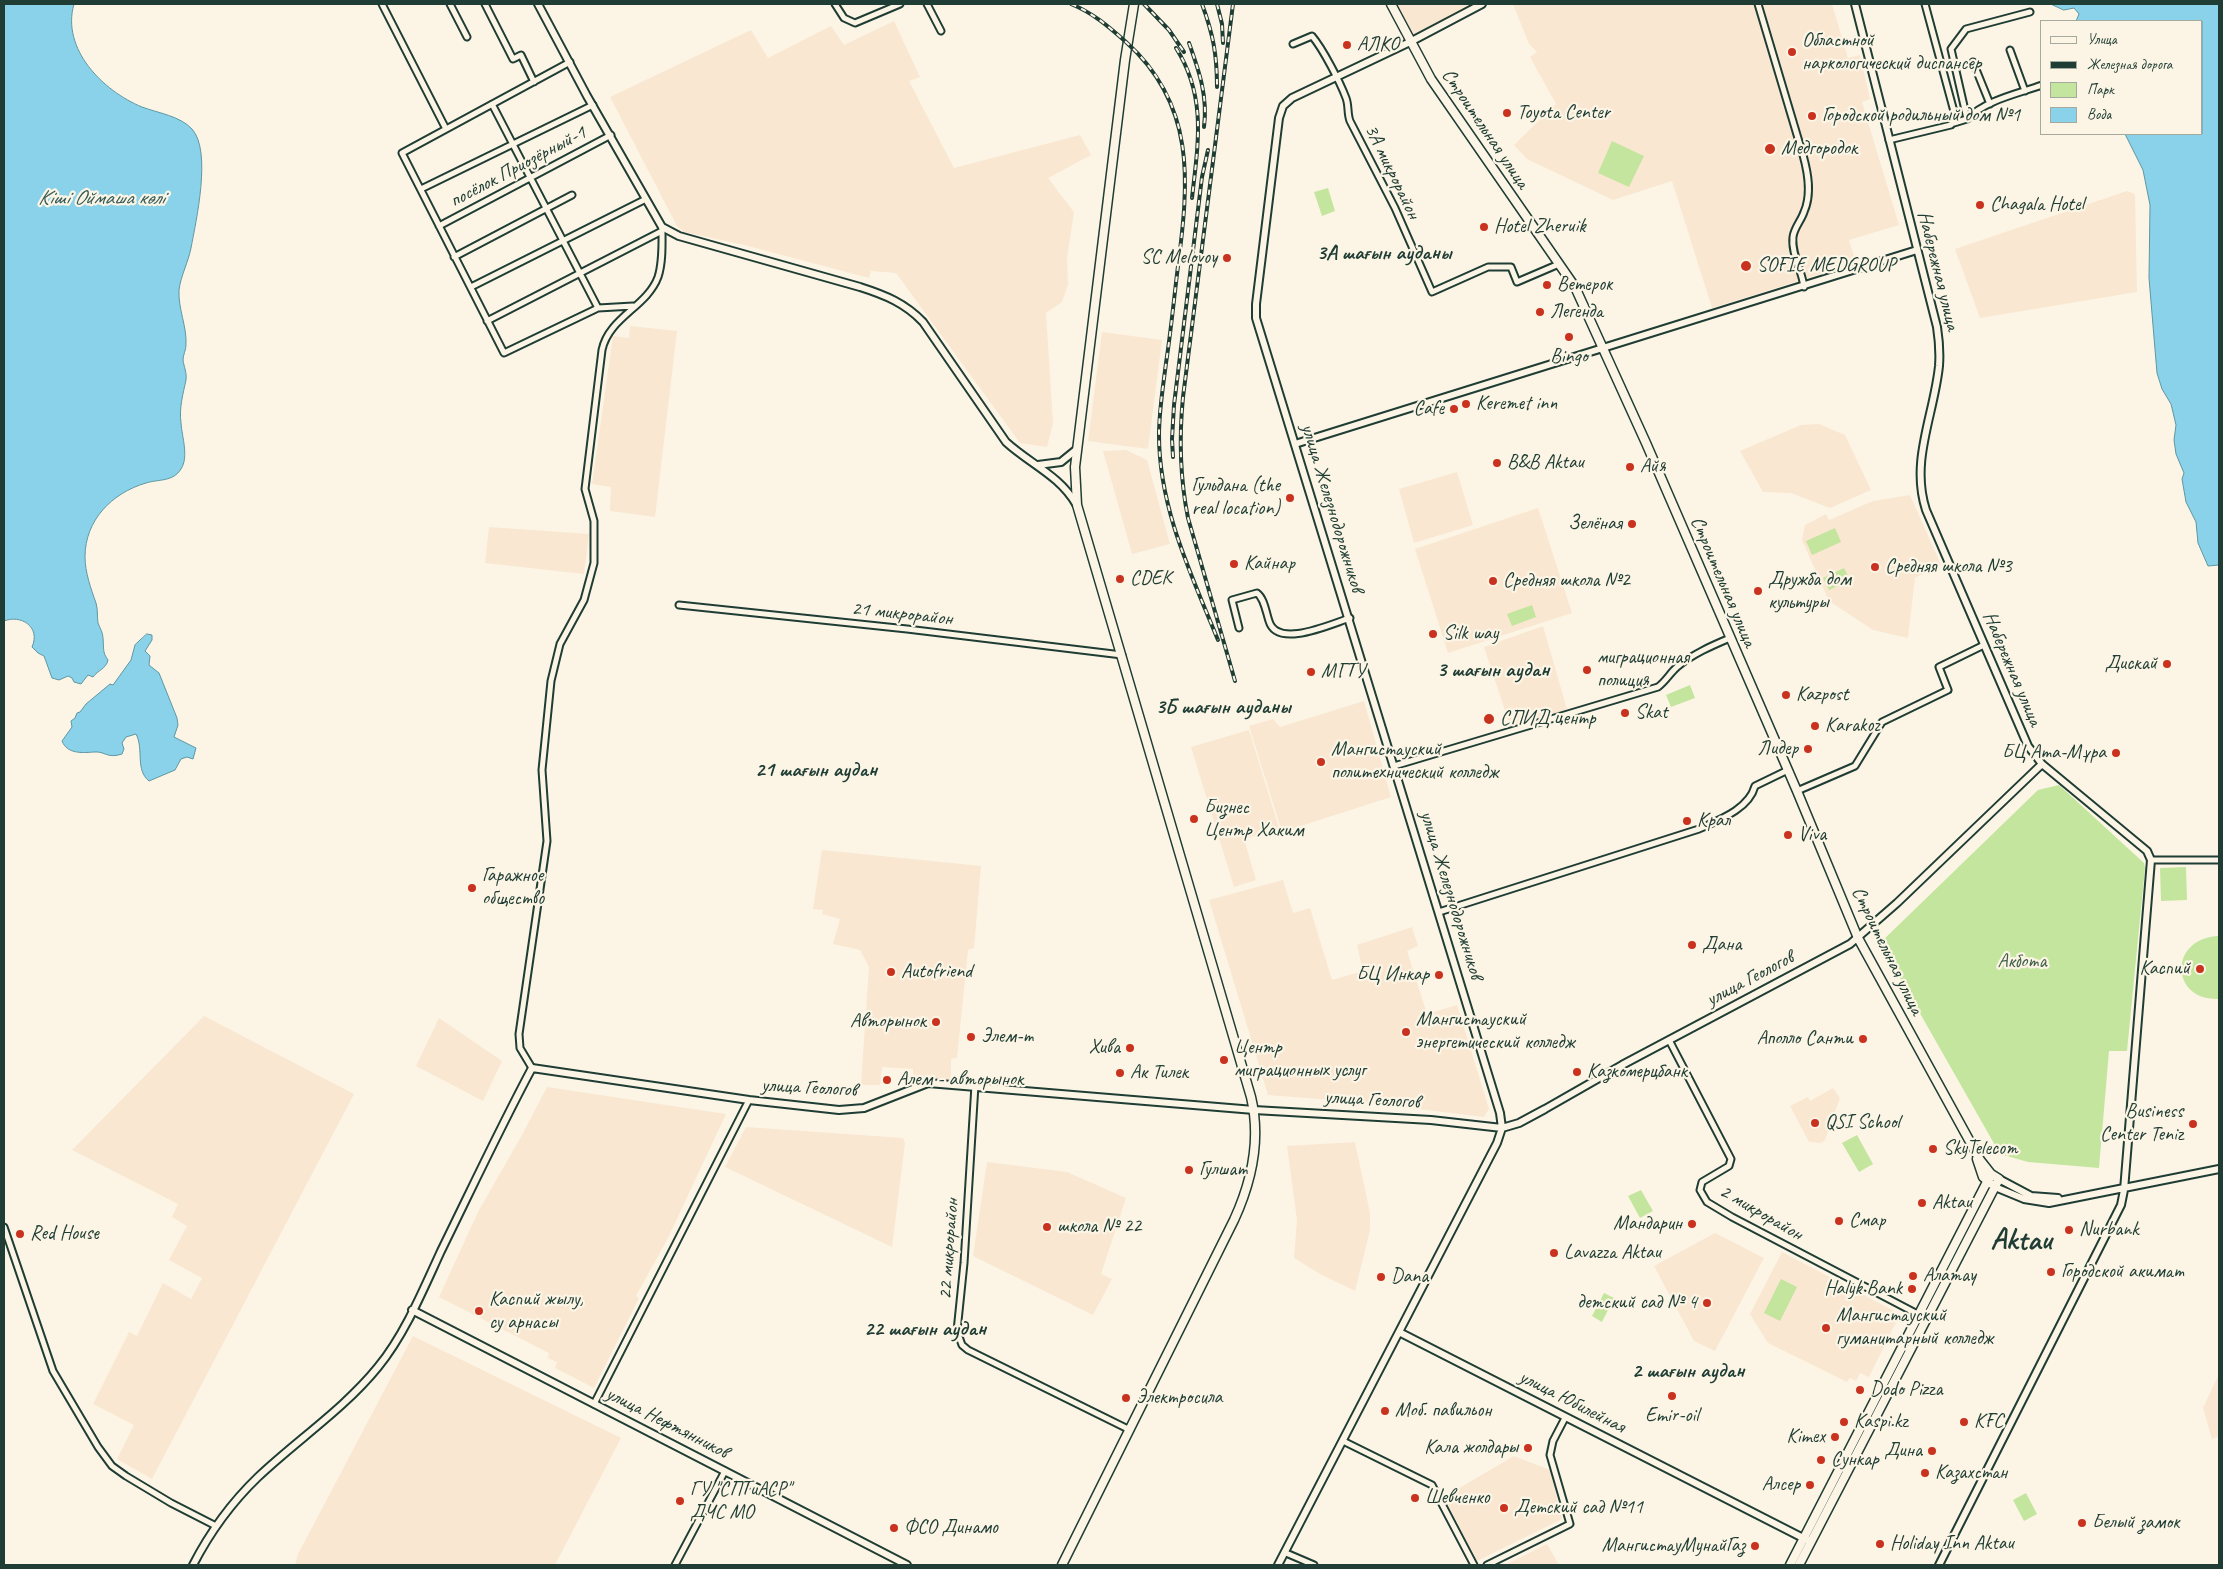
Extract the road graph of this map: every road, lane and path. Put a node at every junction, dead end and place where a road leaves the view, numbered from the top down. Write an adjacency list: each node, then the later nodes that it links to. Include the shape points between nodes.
1 (382, 4): 31 (street)
2 (450, 4): 16 (street)
3 (485, 4): 23 (street, via 513,59 520,55)
4 (538, 4): 20 (street)
5 (835, 4): 6 (street, via 844,18 855,23)
6 (900, 4)
7 (927, 4): 15 (street)
8 (1134, 4): 54 (main road)
9 (1391, 4): 17 (main road, Строительная улица)
10 (1482, 4): 17 (street, улица Железнодорожников)
11 (1758, 4): 47 (street, via 1808,180 1808,199 1793,236)
12 (1855, 4): 33 (street, Набережная улица)
13 (1925, 4): 30 (street, via 1955,113)
14 (2030, 12): 29 (street, via 1966,29 1951,49)
15 (941, 31)
16 (467, 37)
17 (1410, 42): 22 (street, улица Железнодорожников); 45 (main road, Строительная улица, via 1431,79)
18 (1293, 44): 22 (street, 3А микрорайон, via 1312,36)
19 (2010, 50): 25 (street)
20 (570, 62): 23 (street); 28 (street)
21 (1974, 62): 27 (street)
22 (1335, 77): 45 (street, 3А микрорайон, via 1347,101 1350,121 1395,208 1432,292 1488,267 1511,267 1517,282); 53 (street, улица Железнодорожников, via 1292,98 1279,118 1256,304 1256,318)
23 (534, 82): 26 (street)
24 (2040, 86): 25 (street)
25 (2025, 91): 27 (street)
26 (492, 104): 31 (street); 34 (street)
27 (1990, 104): 29 (street, via 1975,110)
28 (593, 106): 32 (street); 34 (street)
29 (1967, 119): 30 (street)
30 (1954, 123): 33 (street)
31 (446, 129): 36 (street, via 402,152)
32 (611, 136): 35 (street, посёлок Приозёрный-1); 38 (street)
33 (1889, 140): 43 (street, Набережная улица)
34 (512, 144): 35 (street); 36 (street)
35 (530, 178): 39 (street); 40 (street, посёлок Приозёрный-1)
36 (421, 189): 40 (street)
37 (572, 195): 39 (street)
38 (646, 199): 41 (street); 42 (street)
39 (547, 210): 42 (street); 44 (street)
40 (439, 226): 44 (street)
41 (662, 229): 46 (street); 49 (street, via 662,255 657,278 646,296); 55 (street, via 860,287 901,303 923,322 1001,436)
42 (563, 241): 46 (street); 48 (street)
43 (1917, 250): 47 (street); 61 (street, Набережная улица, via 1940,348 1935,390 1920,456 1922,497)
44 (454, 257): 48 (street)
45 (1558, 264): 52 (main road, Строительная улица, via 1575,287)
46 (579, 273): 50 (street); 51 (street)
47 (1804, 286): 52 (street)
48 (470, 287): 51 (street)
49 (633, 306): 50 (street); 72 (street, via 608,332 602,350 585,489 594,521 594,563 584,600 560,644 551,681 542,770 547,841 520,1034 520,1048)
50 (598, 308): 51 (street, via 504,353)
51 (487, 321)
52 (1604, 348): 53 (street); 60 (main road, Строительная улица)
53 (1295, 444): 58 (street, улица Железнодорожников)
54 (1077, 449): 55 (street, via 1061,462); 56 (main road)
55 (1036, 465): 56 (street, via 1064,486)
56 (1077, 506): 62 (main road)
57 (679, 605): 62 (street, 21 микрорайон)
58 (1350, 618): 59 (street, via 1295,635 1274,630 1257,593 1232,600); 64 (street, улица Железнодорожников)
59 (1239, 628)
60 (1730, 638): 64 (street, via 1678,666 1658,687); 65 (main road, Строительная улица)
61 (1984, 646): 63 (street, Набережная улица, via 2028,746); 66 (street, via 1939,666 1948,690 1882,722 1855,766)
62 (1122, 655): 75 (main road)
63 (2042, 764): 67 (street, Набережная улица, via 2147,851); 70 (street, улица Геологов)
64 (1394, 766): 69 (street, улица Железнодорожников)
65 (1788, 770): 66 (main road, Строительная улица); 69 (street, via 1755,786 1753,796 1745,803 1700,829)
66 (1797, 791): 70 (main road, Строительная улица)
67 (2151, 860): 68 (street); 80 (street)
68 (2219, 860)
69 (1439, 912): 76 (street, улица Железнодорожников)
70 (1858, 938): 71 (street, улица Геологов); 78 (main road, Строительная улица, via 1976,1152 1978,1166)
71 (1669, 1040): 76 (street, улица Геологов, via 1519,1123); 83 (street, 2 микрорайон, via 1731,1159 1729,1166 1702,1182 1700,1190 1707,1202)
72 (532, 1068): 74 (street, улица Геологов); 82 (street)
73 (975, 1085): 74 (street, улица Геологов, via 928,1083 874,1104 839,1110); 75 (street, улица Геологов); 87 (street, 22 микрорайон, via 959,1339 968,1350)
74 (749, 1100): 85 (street)
75 (1254, 1110): 76 (street, улица Геологов, via 1431,1120); 87 (main road, via 1254,1161 1247,1192)
76 (1502, 1128): 84 (street)
77 (2219, 1169): 80 (street)
78 (1989, 1178): 79 (main road); 83 (main road)
79 (1997, 1183): 80 (street, via 2024,1199 2044,1203); 83 (main road)
80 (2124, 1188): 103 (street, via 2121,1205)
81 (4, 1227): 90 (street, via 53,1371 98,1447 112,1466 126,1476)
82 (412, 1310): 85 (street, улица Нефтянников); 90 (street, via 366,1382 258,1478)
83 (1923, 1317): 91 (main road)
84 (1399, 1332): 86 (street, улица Юбилейная); 88 (street)
85 (594, 1404): 89 (street, улица Нефтянников)
86 (1565, 1418): 91 (street, улица Юбилейная); 100 (street, via 1552,1441 1550,1455 1570,1524)
87 (1130, 1430): 96 (main road)
88 (1343, 1441): 92 (street); 99 (street, via 1432,1485)
89 (725, 1471): 94 (street); 95 (street, улица Нефтянников)
90 (216, 1526): 93 (street)
91 (1807, 1540): 101 (main road); 102 (main road)
92 (1286, 1553): 97 (street); 98 (street)
93 (193, 1565)
94 (675, 1565)
95 (908, 1565)
96 (1062, 1565)
97 (1278, 1565)
98 (1314, 1565)
99 (1474, 1565)
100 (1486, 1565)
101 (1790, 1565)
102 (1799, 1565)
103 (1939, 1565)

